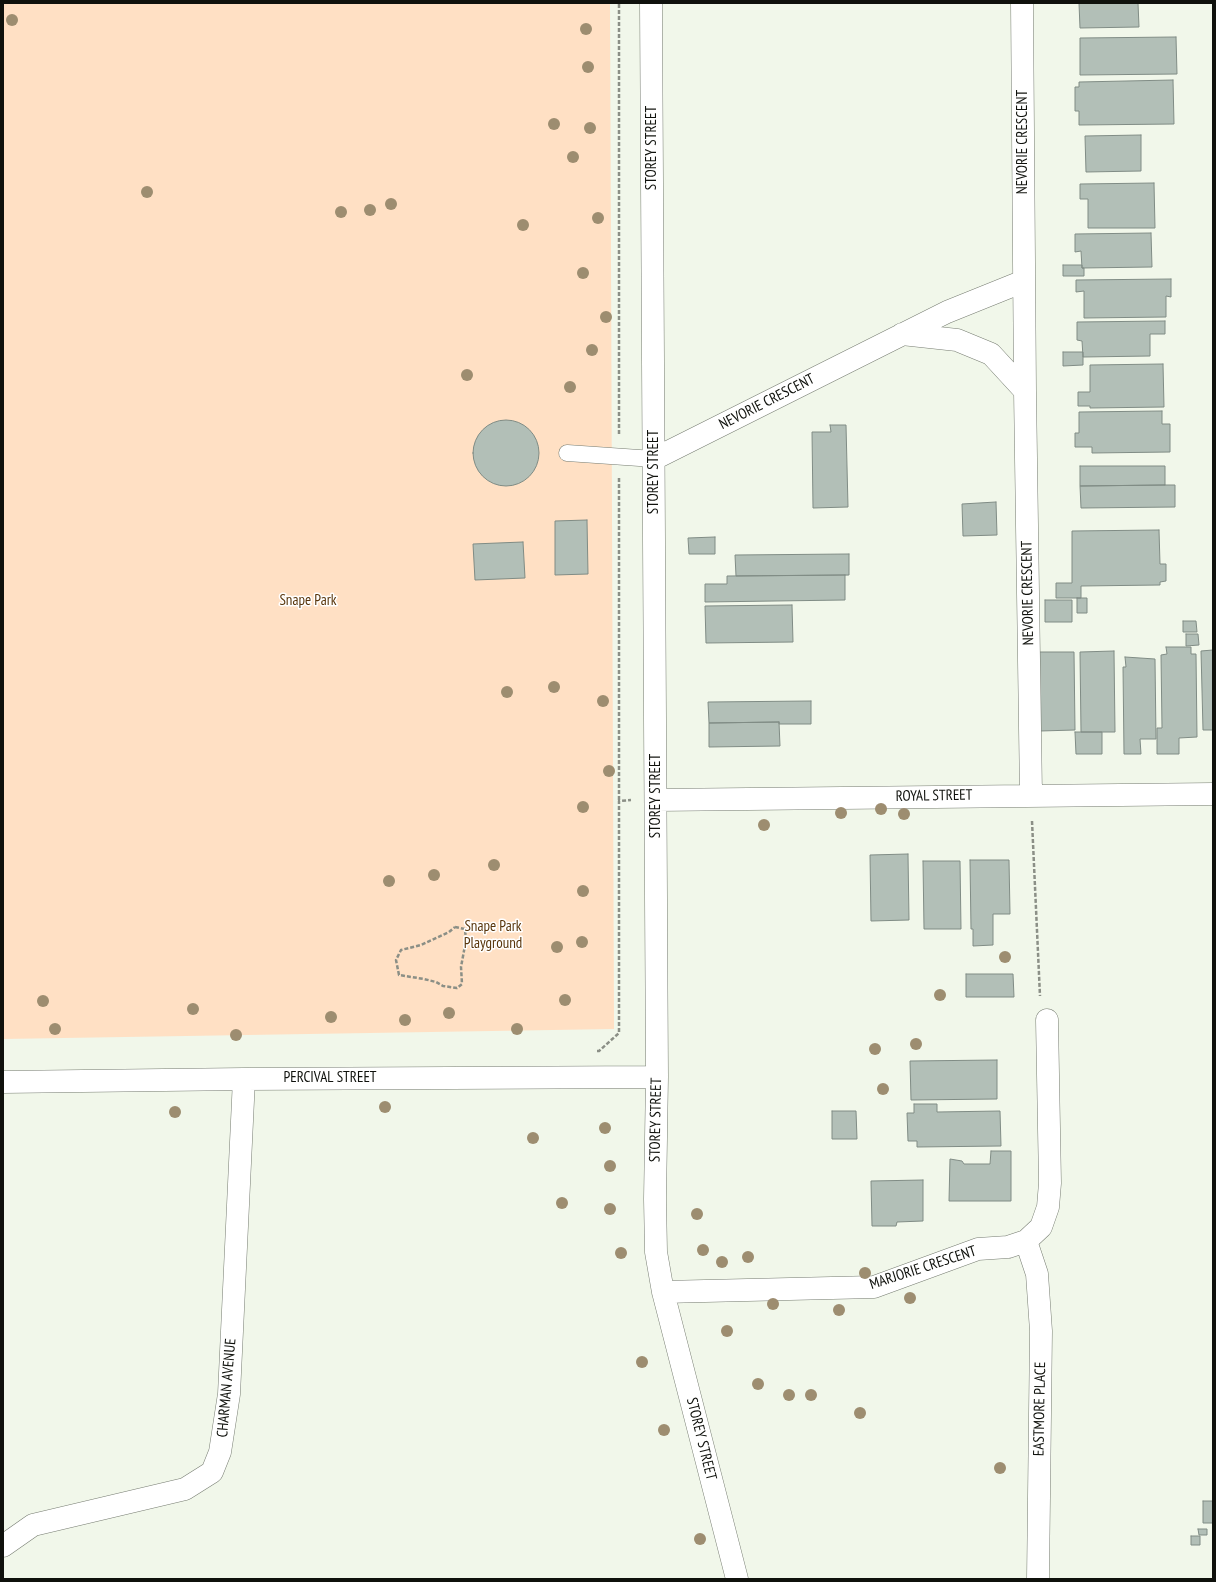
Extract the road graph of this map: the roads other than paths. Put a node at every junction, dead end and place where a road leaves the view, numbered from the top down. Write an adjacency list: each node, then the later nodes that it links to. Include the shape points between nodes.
1 (651, 3): 7 (street, STOREY STREET)
2 (1022, 3): 3 (street, NEVORIE CRESCENT)
3 (1024, 281): 4 (street, NEVORIE CRESCENT, via 947,312); 5 (street, NEVORIE CRESCENT)
4 (902, 334): 5 (street, via 957,340 991,354); 7 (street, NEVORIE CRESCENT)
5 (1025, 391): 9 (street, NEVORIE CRESCENT)
6 (568, 453): 7 (lane)
7 (654, 458): 10 (street, STOREY STREET)
8 (1213, 794): 9 (street, ROYAL STREET)
9 (1030, 795): 10 (street, ROYAL STREET)
10 (656, 800): 12 (street, STOREY STREET)
11 (1047, 1024): 15 (street, MARJORIE CRESCENT, via 1050,1183 1048,1207 1041,1227)
12 (657, 1077): 13 (street, PERCIVAL STREET); 16 (street, STOREY STREET, via 656,1252)
13 (244, 1079): 14 (street, PERCIVAL STREET); 17 (street, CHARMAN AVENUE, via 229,1394 220,1452 212,1472 185,1489 33,1524)
14 (3, 1082)
15 (1026, 1241): 16 (street, MARJORIE CRESCENT, via 1008,1247 978,1249 874,1287); 19 (street, EASTMORE PLACE, via 1036,1274 1041,1331)
16 (663, 1292): 18 (street, STOREY STREET)
17 (3, 1546)
18 (737, 1579)
19 (1038, 1579)

